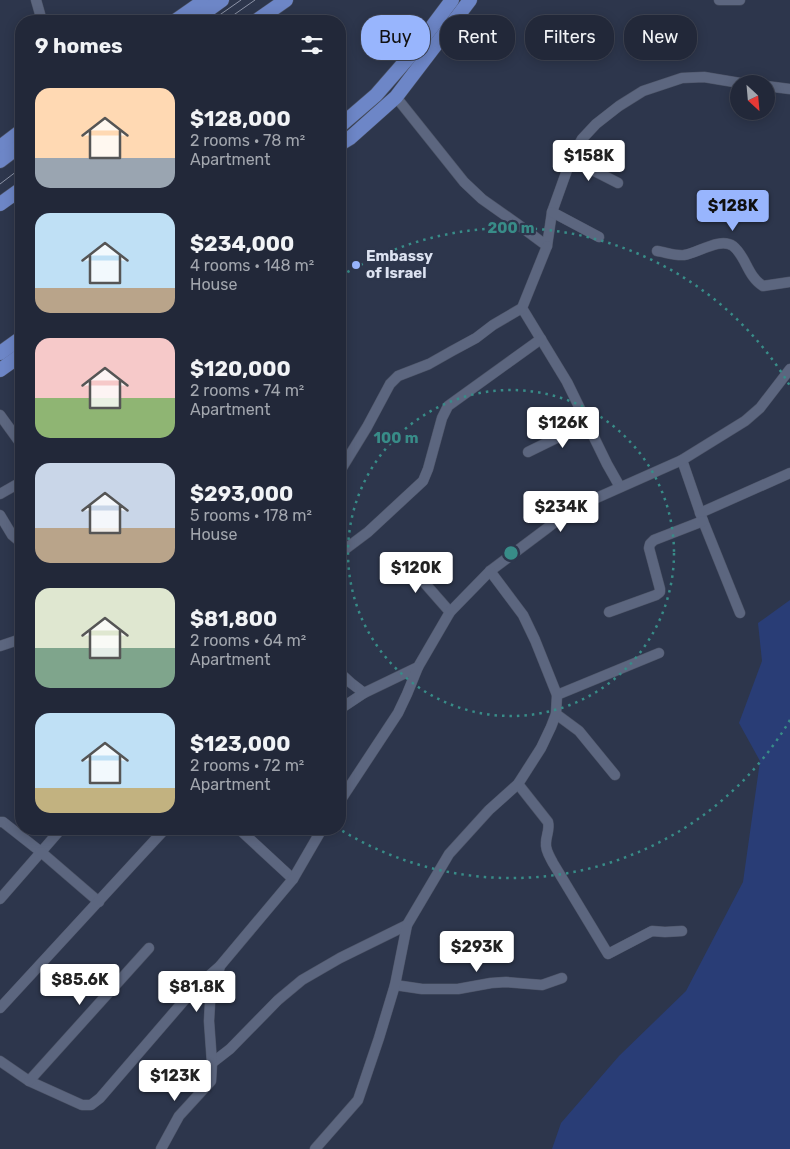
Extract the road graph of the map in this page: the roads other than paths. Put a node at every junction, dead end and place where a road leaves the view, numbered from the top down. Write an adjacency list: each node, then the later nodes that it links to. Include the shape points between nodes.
1 (36, 0): 9 (street)
2 (205, 0): 10 (main road)
3 (222, 0): 11 (main road)
4 (286, 0): 12 (main road)
5 (452, 0): 16 (main road, via 410,56)
6 (470, 0): 17 (main road)
7 (719, 0): 8 (street)
8 (740, 0)
9 (40, 15)
10 (184, 15)
11 (201, 15)
12 (265, 15)
13 (730, 81): 24 (street, via 704,77 682,78 643,91 596,124)
14 (775, 87): 15 (street)
15 (790, 89)
16 (373, 97): 18 (main road); 19 (main road)
17 (396, 98): 18 (main road); 31 (street, via 464,182)
18 (383, 110): 21 (main road)
19 (346, 121)
20 (15, 135): 22 (main road)
21 (346, 140)
22 (0, 146)
23 (15, 150): 25 (main road)
24 (570, 159): 26 (street); 29 (street)
25 (0, 161)
26 (618, 183)
27 (15, 193): 28 (main road)
28 (0, 204)
29 (552, 212): 30 (street); 31 (street)
30 (599, 237)
31 (547, 246): 34 (street)
32 (657, 251): 33 (street, via 685,255 721,242 731,244 763,286)
33 (790, 282)
34 (522, 308): 35 (street); 46 (street, via 444,356 398,376 390,384)
35 (541, 339): 42 (street); 54 (street, via 448,406 422,481)
36 (15, 342): 37 (main road)
37 (0, 353)
38 (15, 360): 40 (main road)
39 (790, 369): 45 (street, via 760,408 745,421)
40 (0, 370)
41 (0, 415): 43 (street)
42 (587, 423): 44 (street); 49 (street)
43 (15, 436)
44 (528, 452)
45 (682, 460): 49 (street); 52 (street)
46 (346, 462)
47 (790, 473): 52 (street)
48 (15, 485): 50 (street)
49 (620, 487): 56 (street, via 564,515)
50 (0, 494)
51 (0, 515): 53 (street)
52 (701, 517): 58 (street, via 650,544 660,592); 59 (street)
53 (15, 538)
54 (346, 548)
55 (405, 558): 57 (street)
56 (490, 572): 57 (street); 66 (street, via 523,615)
57 (450, 612): 63 (street)
58 (609, 612)
59 (740, 613)
60 (15, 641): 61 (street)
61 (0, 646)
62 (659, 653): 66 (street)
63 (418, 667): 65 (street); 71 (street, via 398,713)
64 (346, 678): 65 (street)
65 (364, 693): 67 (street)
66 (557, 696): 68 (street)
67 (346, 704)
68 (556, 714): 69 (street, via 579,732); 70 (street, via 541,748)
69 (615, 775)
70 (518, 784): 83 (street, via 449,854); 84 (street, via 548,822 547,850 608,954 652,931)
71 (346, 792)
72 (0, 822): 73 (street)
73 (15, 832)
74 (19, 835): 79 (street)
75 (56, 835): 79 (street)
76 (160, 835): 82 (street)
77 (245, 835): 80 (street)
78 (318, 835): 80 (street)
79 (40, 852): 81 (street); 82 (street)
80 (292, 879): 86 (street)
81 (0, 899)
82 (99, 902): 89 (street)
83 (407, 926): 88 (street); 91 (street, via 302,980)
84 (682, 931)
85 (149, 948): 92 (street)
86 (220, 966): 91 (street, via 210,1003); 92 (street, via 194,989 91,1105 82,1105)
87 (562, 978): 88 (street, via 542,985 506,982 458,989)
88 (395, 985): 94 (street, via 358,1100)
89 (0, 1008)
90 (0, 1061): 92 (street)
91 (212, 1063): 93 (street, via 211,1080 179,1116)
92 (29, 1081)
93 (161, 1149)
94 (315, 1149)

